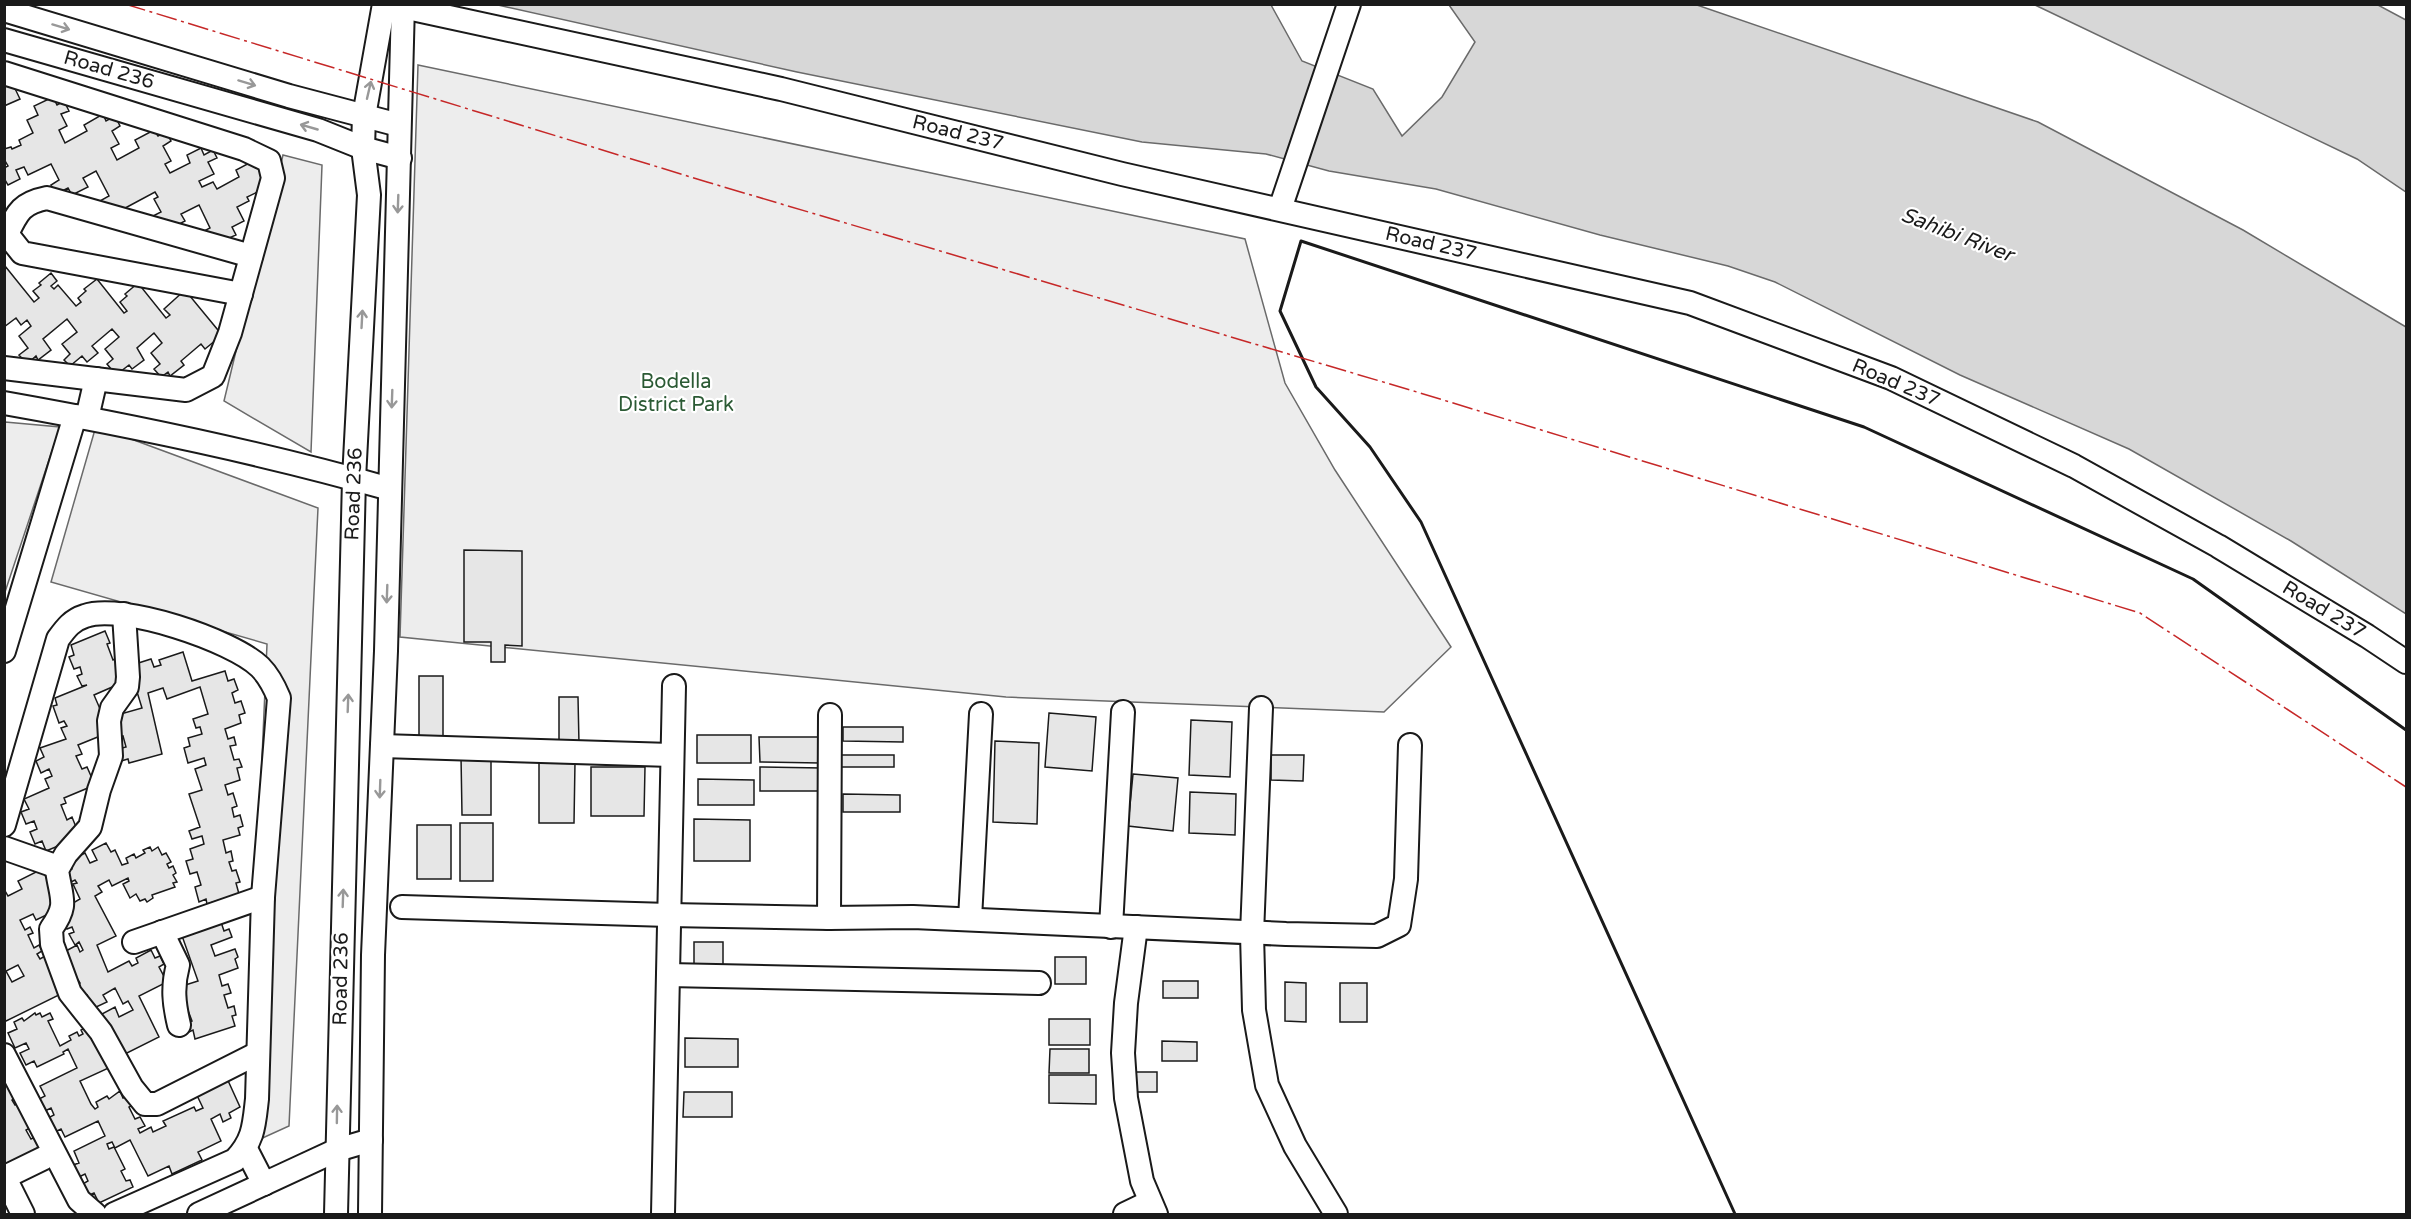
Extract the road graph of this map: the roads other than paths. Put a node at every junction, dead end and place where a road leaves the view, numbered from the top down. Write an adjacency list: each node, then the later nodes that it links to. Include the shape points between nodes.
1 (1349, 4): 10 (street)
2 (395, 5): 6 (street, one-way to 2); 7 (street); 10 (street, Road 237, via 781,89)
3 (4, 10): 6 (street, one-way to 6)
4 (4, 40): 8 (street, Road 236, one-way to 4, via 318,130)
5 (4, 73): 12 (street, via 244,149 268,161 273,178)
6 (364, 116): 7 (street); 8 (street)
7 (399, 125): 9 (street)
8 (363, 148): 9 (street); 18 (street, Road 236, one-way to 8, via 369,195)
9 (400, 158): 19 (street, one-way to 19)
10 (1280, 209): 22 (street, Road 237, via 1690,303 1892,378 2074,466 2218,546)
11 (6, 235): 12 (street, via 17,212 30,201 47,198); 13 (street, via 22,253)
12 (251, 256): 13 (street)
13 (241, 294): 15 (street, via 213,376 186,390)
14 (4, 368): 15 (street)
15 (96, 379): 17 (street)
16 (4, 403): 17 (street)
17 (81, 417): 18 (street); 21 (street)
18 (354, 479): 19 (street); 51 (street, Road 236, one-way to 18)
19 (390, 489): 29 (street, one-way to 29)
20 (124, 614): 31 (street, via 86,615 69,624 58,639); 33 (street, via 128,677 127,687 112,708 109,721 111,756 90,827); 34 (street, via 224,643 259,665 273,682 279,698)
21 (4, 651)
22 (2406, 662)
23 (674, 686): 30 (street)
24 (1261, 708): 42 (street)
25 (1123, 712): 39 (street)
26 (981, 714): 38 (street)
27 (830, 715): 37 (street)
28 (1410, 745): 42 (street, via 1406,879 1399,925 1377,936)
29 (382, 746): 30 (street); 49 (street, one-way to 49, via 373,955)
30 (671, 755): 36 (street)
31 (4, 825)
32 (4, 848): 33 (street)
33 (58, 867): 47 (street, via 64,904 51,929 52,944 70,993 146,1104 157,1104)
34 (264, 897): 41 (street); 47 (street)
35 (402, 907): 36 (street)
36 (669, 915): 37 (street); 44 (street)
37 (829, 918): 38 (street)
38 (970, 919): 39 (street)
39 (1111, 927): 40 (street)
40 (1136, 927): 42 (street); 55 (street, via 1123,1053 1126,1098 1142,1181)
41 (162, 932): 43 (street); 46 (street, via 178,965 173,982)
42 (1252, 934): 64 (street, via 1254,1011 1267,1085 1295,1146)
43 (134, 942)
44 (668, 975): 45 (street); 62 (street)
45 (1039, 983)
46 (179, 1025)
47 (258, 1053): 50 (street, via 254,1130)
48 (4, 1055): 57 (street, via 80,1200)
49 (371, 1140): 51 (street); 61 (street)
50 (246, 1149): 54 (street); 58 (street, via 235,1160)
51 (337, 1150): 54 (street); 60 (street, Road 236)
52 (44, 1158): 53 (street)
53 (5, 1176): 56 (street)
54 (264, 1184): 59 (street)
55 (1153, 1208): 63 (street)
56 (23, 1215)
57 (95, 1215)
58 (114, 1215)
59 (199, 1215)
60 (336, 1215)
61 (370, 1215)
62 (663, 1215)
63 (1125, 1215)
64 (1336, 1215)

